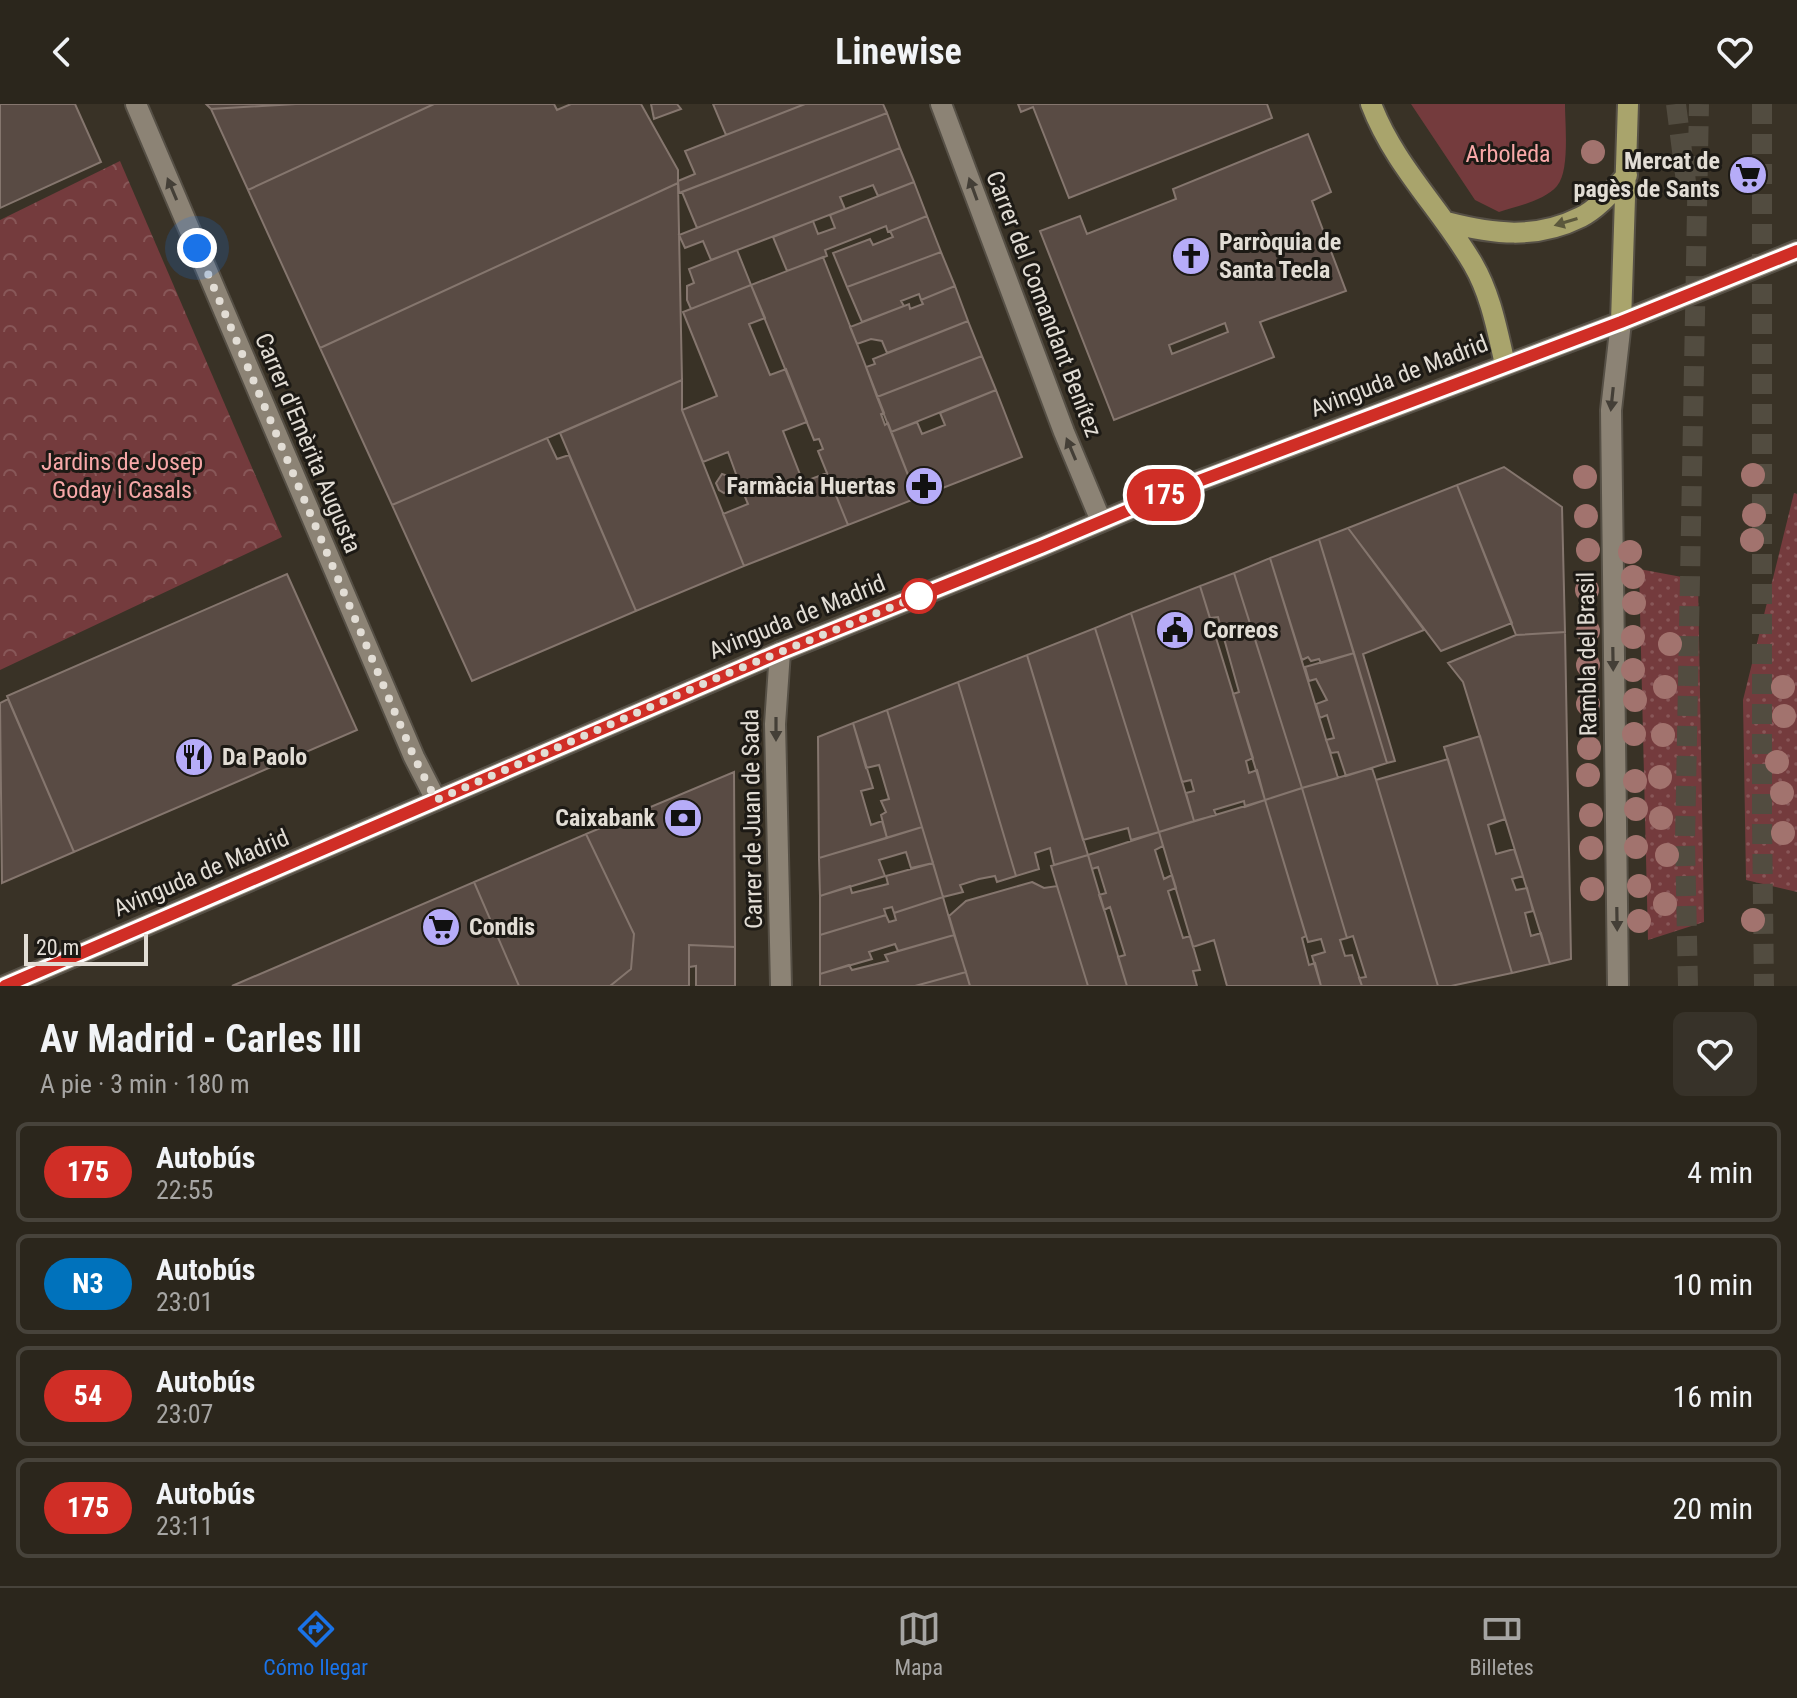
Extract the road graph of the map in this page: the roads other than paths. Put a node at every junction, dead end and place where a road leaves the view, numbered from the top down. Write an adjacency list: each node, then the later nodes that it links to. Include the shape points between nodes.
1 (136, 104): 12 (street, Carrer d'Emèrita Augusta, one-way to 1)
2 (941, 104): 10 (street, Carrer del Comandant Benítez, one-way to 2)
3 (1371, 104): 6 (main road, via 1407,171)
4 (1628, 104): 5 (main road)
5 (1627, 175): 6 (main road, one-way to 6, via 1581,217 1537,231 1514,234); 8 (main road)
6 (1446, 222): 9 (main road, via 1487,292)
7 (1797, 251): 8 (street, Avinguda de Madrid)
8 (1621, 322): 9 (street, Avinguda de Madrid); 15 (street, Rambla del Brasil, one-way to 15, via 1611,410)
9 (1505, 364): 10 (street, Avinguda de Madrid)
10 (1101, 521): 11 (street, Avinguda de Madrid)
11 (780, 652): 12 (street, Avinguda de Madrid); 14 (street, Carrer de Juan de Sada, one-way to 14, via 775,724)
12 (436, 800): 13 (street, Avinguda de Madrid)
13 (5, 986)
14 (781, 986)
15 (1615, 986)

